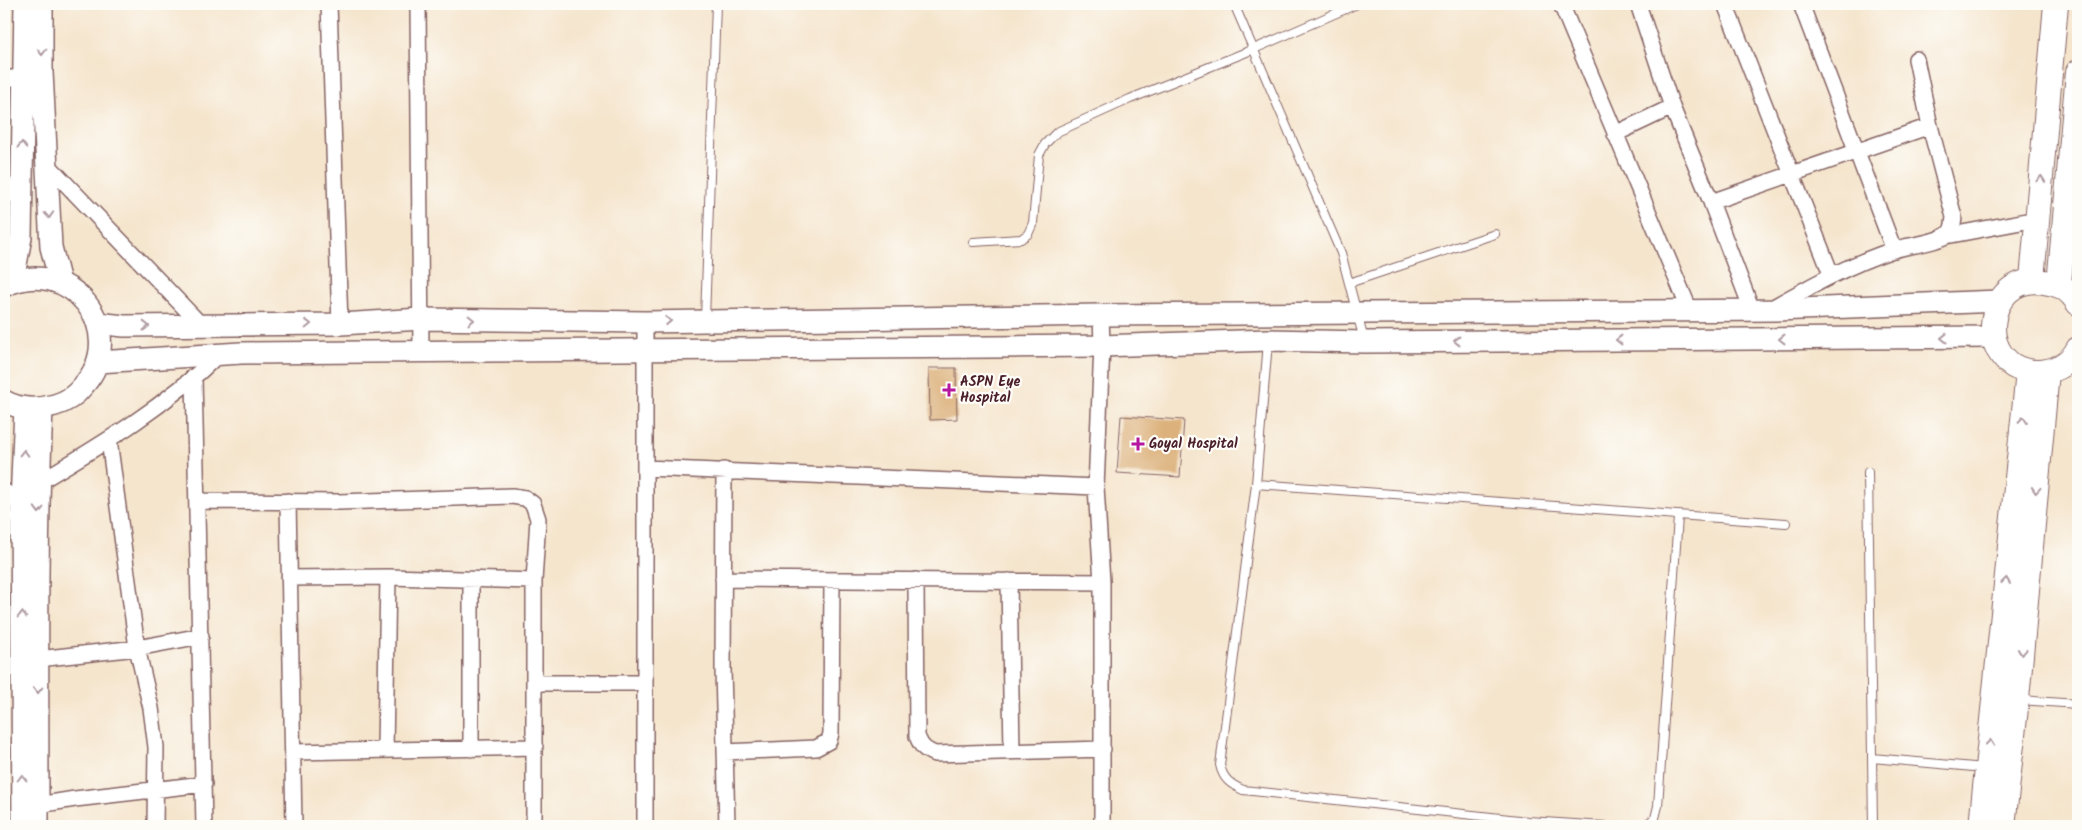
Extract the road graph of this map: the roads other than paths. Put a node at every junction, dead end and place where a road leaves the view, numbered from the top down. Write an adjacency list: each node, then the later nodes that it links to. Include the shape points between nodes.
1 (25, 4): 16 (main road)
2 (42, 4): 22 (main road, one-way to 22)
3 (330, 4): 49 (street)
4 (418, 4): 45 (street)
5 (716, 4): 46 (lane)
6 (1234, 4): 13 (lane)
7 (1357, 4): 13 (lane)
8 (1560, 4): 20 (street)
9 (1638, 4): 17 (street)
10 (1725, 4): 23 (street)
11 (1801, 4): 21 (street)
12 (2052, 8): 27 (main road, one-way to 12)
13 (1254, 49): 30 (lane, via 1057,132 1039,155 1033,223 1028,234 1021,239); 36 (lane, via 1341,253)
14 (1916, 58): 19 (street)
15 (2078, 72): 18 (main road)
16 (14, 78): 24 (main road, one-way to 16)
17 (1672, 107): 20 (street); 26 (street)
18 (2076, 111): 37 (main road)
19 (1930, 126): 21 (street); 29 (street, via 1954,216 1953,226)
20 (1615, 134): 41 (street)
21 (1858, 151): 23 (street); 31 (street)
22 (46, 163): 34 (main road, one-way to 34, via 51,247); 50 (street)
23 (1792, 173): 26 (street); 32 (street)
24 (22, 178): 25 (street); 35 (main road, via 20,237)
25 (4, 198)
26 (1711, 202): 40 (street)
27 (2037, 219): 29 (street); 33 (main road)
28 (1495, 234): 36 (lane)
29 (1946, 236): 31 (street)
30 (973, 242)
31 (1894, 250): 32 (street)
32 (1831, 274): 40 (street)
33 (2032, 280): 37 (main road); 38 (main road, via 2013,287)
34 (60, 282): 35 (main road, via 28,278); 48 (main road, via 89,306)
35 (8, 283)
36 (1349, 283): 43 (lane)
37 (2059, 284): 39 (main road)
38 (1999, 302): 40 (main road); 52 (main road, via 1992,319)
39 (2078, 303)
40 (1760, 310): 41 (main road)
41 (1690, 311): 42 (main road)
42 (1574, 312): 43 (main road); 54 (main road)
43 (1358, 314): 44 (main road); 55 (lane)
44 (1101, 315): 46 (main road); 56 (street)
45 (421, 319): 47 (main road, one-way to 47); 49 (main road); 59 (street)
46 (704, 320): 47 (main road, one-way to 46)
47 (645, 322): 58 (street)
48 (97, 323): 50 (main road, one-way to 50); 62 (main road, via 101,342)
49 (340, 324): 51 (main road, one-way to 49)
50 (201, 325): 51 (main road)
51 (241, 325): 60 (main road)
52 (1993, 337): 54 (main road, one-way to 54); 63 (main road, via 2000,353 2012,365)
53 (1268, 340): 55 (main road); 56 (main road); 72 (lane)
54 (1576, 340): 55 (main road, one-way to 55)
55 (1365, 342)
56 (1102, 346): 58 (main road); 73 (street)
57 (2078, 349): 63 (main road, via 2062,366)
58 (645, 350): 59 (main road); 68 (street)
59 (421, 351): 60 (main road)
60 (241, 353): 61 (main road)
61 (219, 354): 62 (main road); 64 (street)
62 (98, 362): 66 (main road, via 90,379 77,394 61,403)
63 (2038, 372): 94 (main road, one-way to 94); 104 (main road, one-way to 63)
64 (194, 378): 67 (street); 75 (street)
65 (4, 401): 66 (main road)
66 (34, 408): 71 (main road); 77 (main road, one-way to 66)
67 (109, 440): 71 (street); 90 (street)
68 (645, 468): 69 (street); 93 (street)
69 (724, 470): 73 (street); 82 (street)
70 (1868, 472): 103 (lane)
71 (39, 482): 91 (main road, one-way to 91)
72 (1256, 484): 78 (lane); 117 (lane, via 1220,764 1222,776 1230,784 1243,790 1528,821)
73 (1096, 487): 88 (street)
74 (4, 491): 77 (street)
75 (197, 501): 76 (street); 89 (street)
76 (288, 501): 81 (street); 86 (street, via 525,498 533,504 538,519)
77 (21, 504): 108 (main road, one-way to 77)
78 (1678, 516): 79 (lane); 118 (lane, via 1658,806 1655,818)
79 (1786, 523)
80 (388, 577): 81 (street); 83 (street); 98 (street)
81 (289, 578): 101 (street)
82 (723, 579): 84 (street); 102 (street)
83 (471, 580): 86 (street); 97 (street)
84 (832, 580): 85 (street); 102 (street, via 829,740 816,748)
85 (916, 580): 87 (street); 100 (street, via 917,736 921,746 935,754)
86 (534, 581): 92 (street)
87 (1009, 581): 88 (street); 100 (street)
88 (1102, 582): 99 (street)
89 (201, 636): 90 (street); 105 (street)
90 (136, 648): 91 (street); 106 (street, via 151,708 156,747)
91 (38, 659): 107 (main road, one-way to 107)
92 (535, 683): 93 (street); 96 (street)
93 (645, 683): 114 (street)
94 (2017, 699): 95 (lane); 121 (main road)
95 (2078, 704)
96 (535, 747): 97 (street); 113 (street)
97 (471, 748): 98 (street)
98 (385, 749): 101 (street)
99 (1103, 749): 100 (street); 116 (street)
100 (1012, 751)
101 (293, 752): 112 (street)
102 (725, 752): 115 (street)
103 (1872, 758): 104 (lane); 119 (lane)
104 (1987, 768): 120 (main road)
105 (204, 784): 106 (street); 111 (street)
106 (156, 789): 107 (street); 110 (street)
107 (38, 805): 109 (main road)
108 (23, 826)
109 (38, 826)
110 (155, 826)
111 (204, 826)
112 (294, 826)
113 (534, 826)
114 (645, 826)
115 (727, 826)
116 (1102, 826)
117 (1605, 826)
118 (1644, 826)
119 (1873, 826)
120 (1982, 826)
121 (2003, 826)

